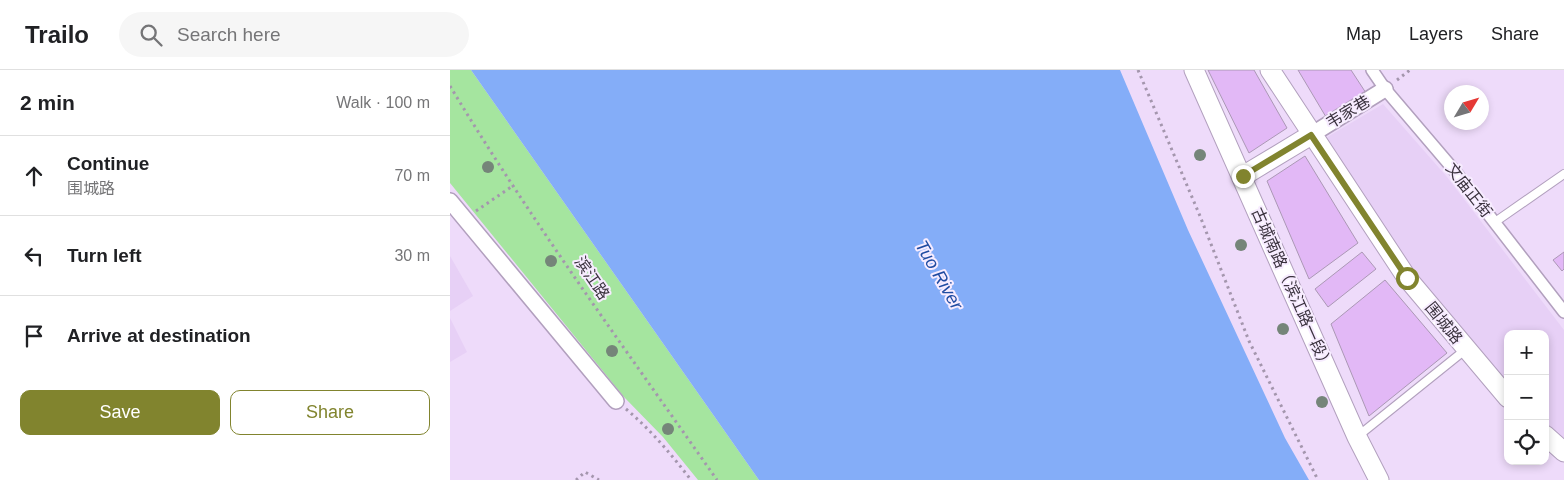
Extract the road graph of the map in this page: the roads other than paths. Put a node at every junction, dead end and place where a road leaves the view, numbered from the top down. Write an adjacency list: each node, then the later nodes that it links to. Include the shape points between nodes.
1 (1194, 70): 7 (street, 古城南路（滨江路一段）)
2 (1270, 70): 5 (street, 围城路)
3 (1372, 70): 4 (street, 文庙正街)
4 (1385, 89): 5 (street, 韦家巷); 9 (street, 文庙正街)
5 (1311, 135): 7 (street); 11 (street, 围城路, via 1407,278)
6 (1564, 174): 9 (lane)
7 (1243, 176): 14 (street, 古城南路（滨江路一段）)
8 (456, 211): 13 (street)
9 (1495, 222): 10 (street, 文庙正街)
10 (1564, 312)
11 (1465, 350): 12 (street, 围城路); 14 (lane)
12 (1504, 394)
13 (616, 401)
14 (1357, 437): 17 (street, 古城南路（滨江路一段）)
15 (1549, 438): 16 (street)
16 (1564, 452)
17 (1379, 480)

